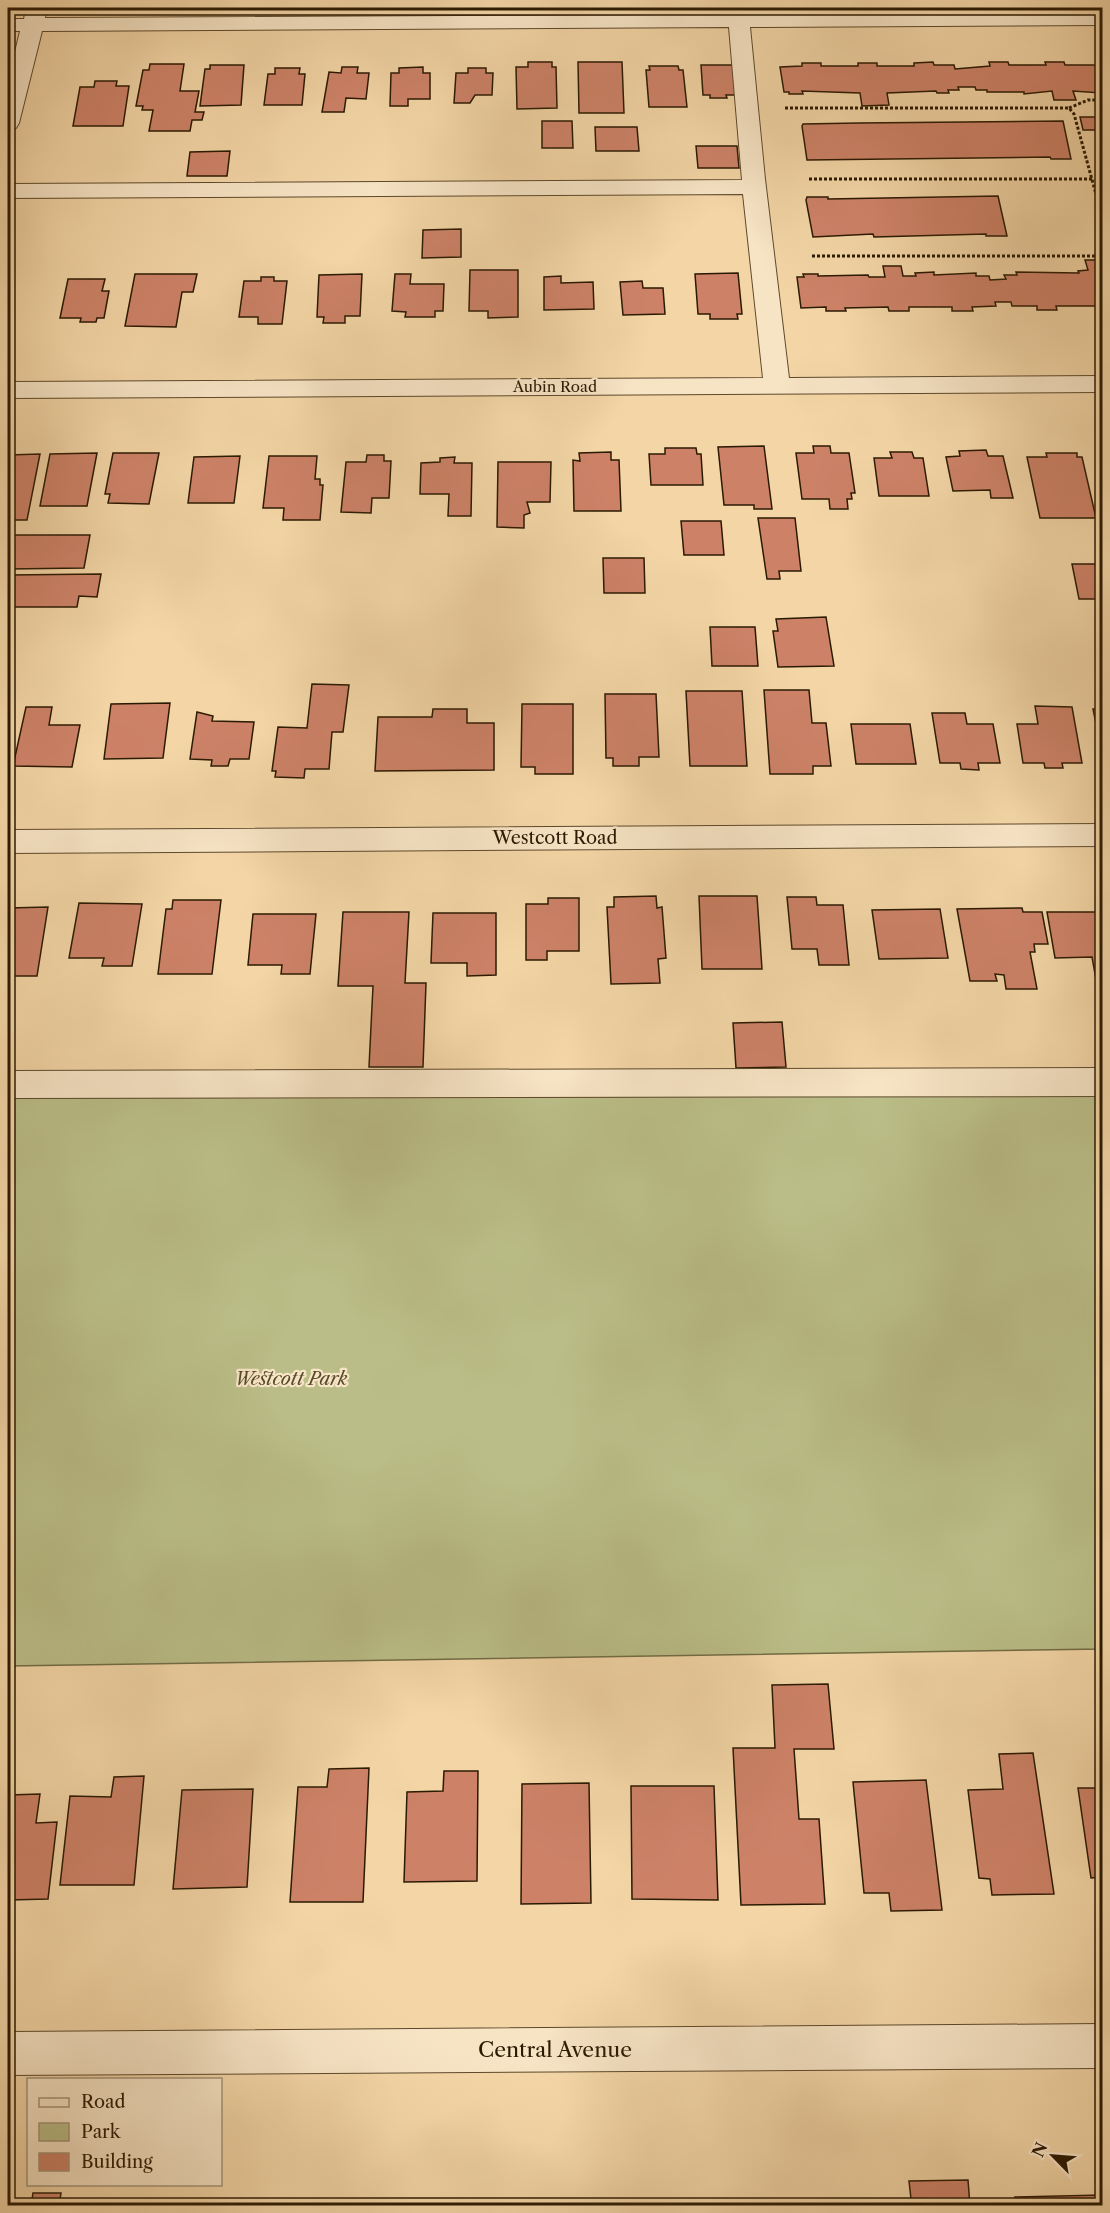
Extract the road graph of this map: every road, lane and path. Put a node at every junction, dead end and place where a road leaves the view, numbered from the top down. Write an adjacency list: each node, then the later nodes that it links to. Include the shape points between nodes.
1 (35, 16): 3 (street); 4 (street); 8 (street)
2 (1102, 20): 3 (street)
3 (739, 21): 11 (street)
4 (8, 24)
5 (1102, 100): 7 (path, via 1088,100)
6 (777, 108): 7 (path)
7 (1069, 108): 9 (path)
8 (8, 123)
9 (1092, 179): 10 (path); 13 (path)
10 (809, 180)
11 (754, 187): 12 (street); 17 (street)
12 (8, 191)
13 (1102, 216)
14 (812, 256): 15 (path)
15 (1102, 256)
16 (1102, 384): 17 (street, Aubin Road)
17 (777, 386): 18 (street, Aubin Road)
18 (8, 390)
19 (1102, 835): 20 (street, Westcott Road)
20 (8, 842)
21 (1102, 1082): 22 (street)
22 (8, 1085)
23 (1102, 2046): 24 (street, Central Avenue)
24 (8, 2054)

